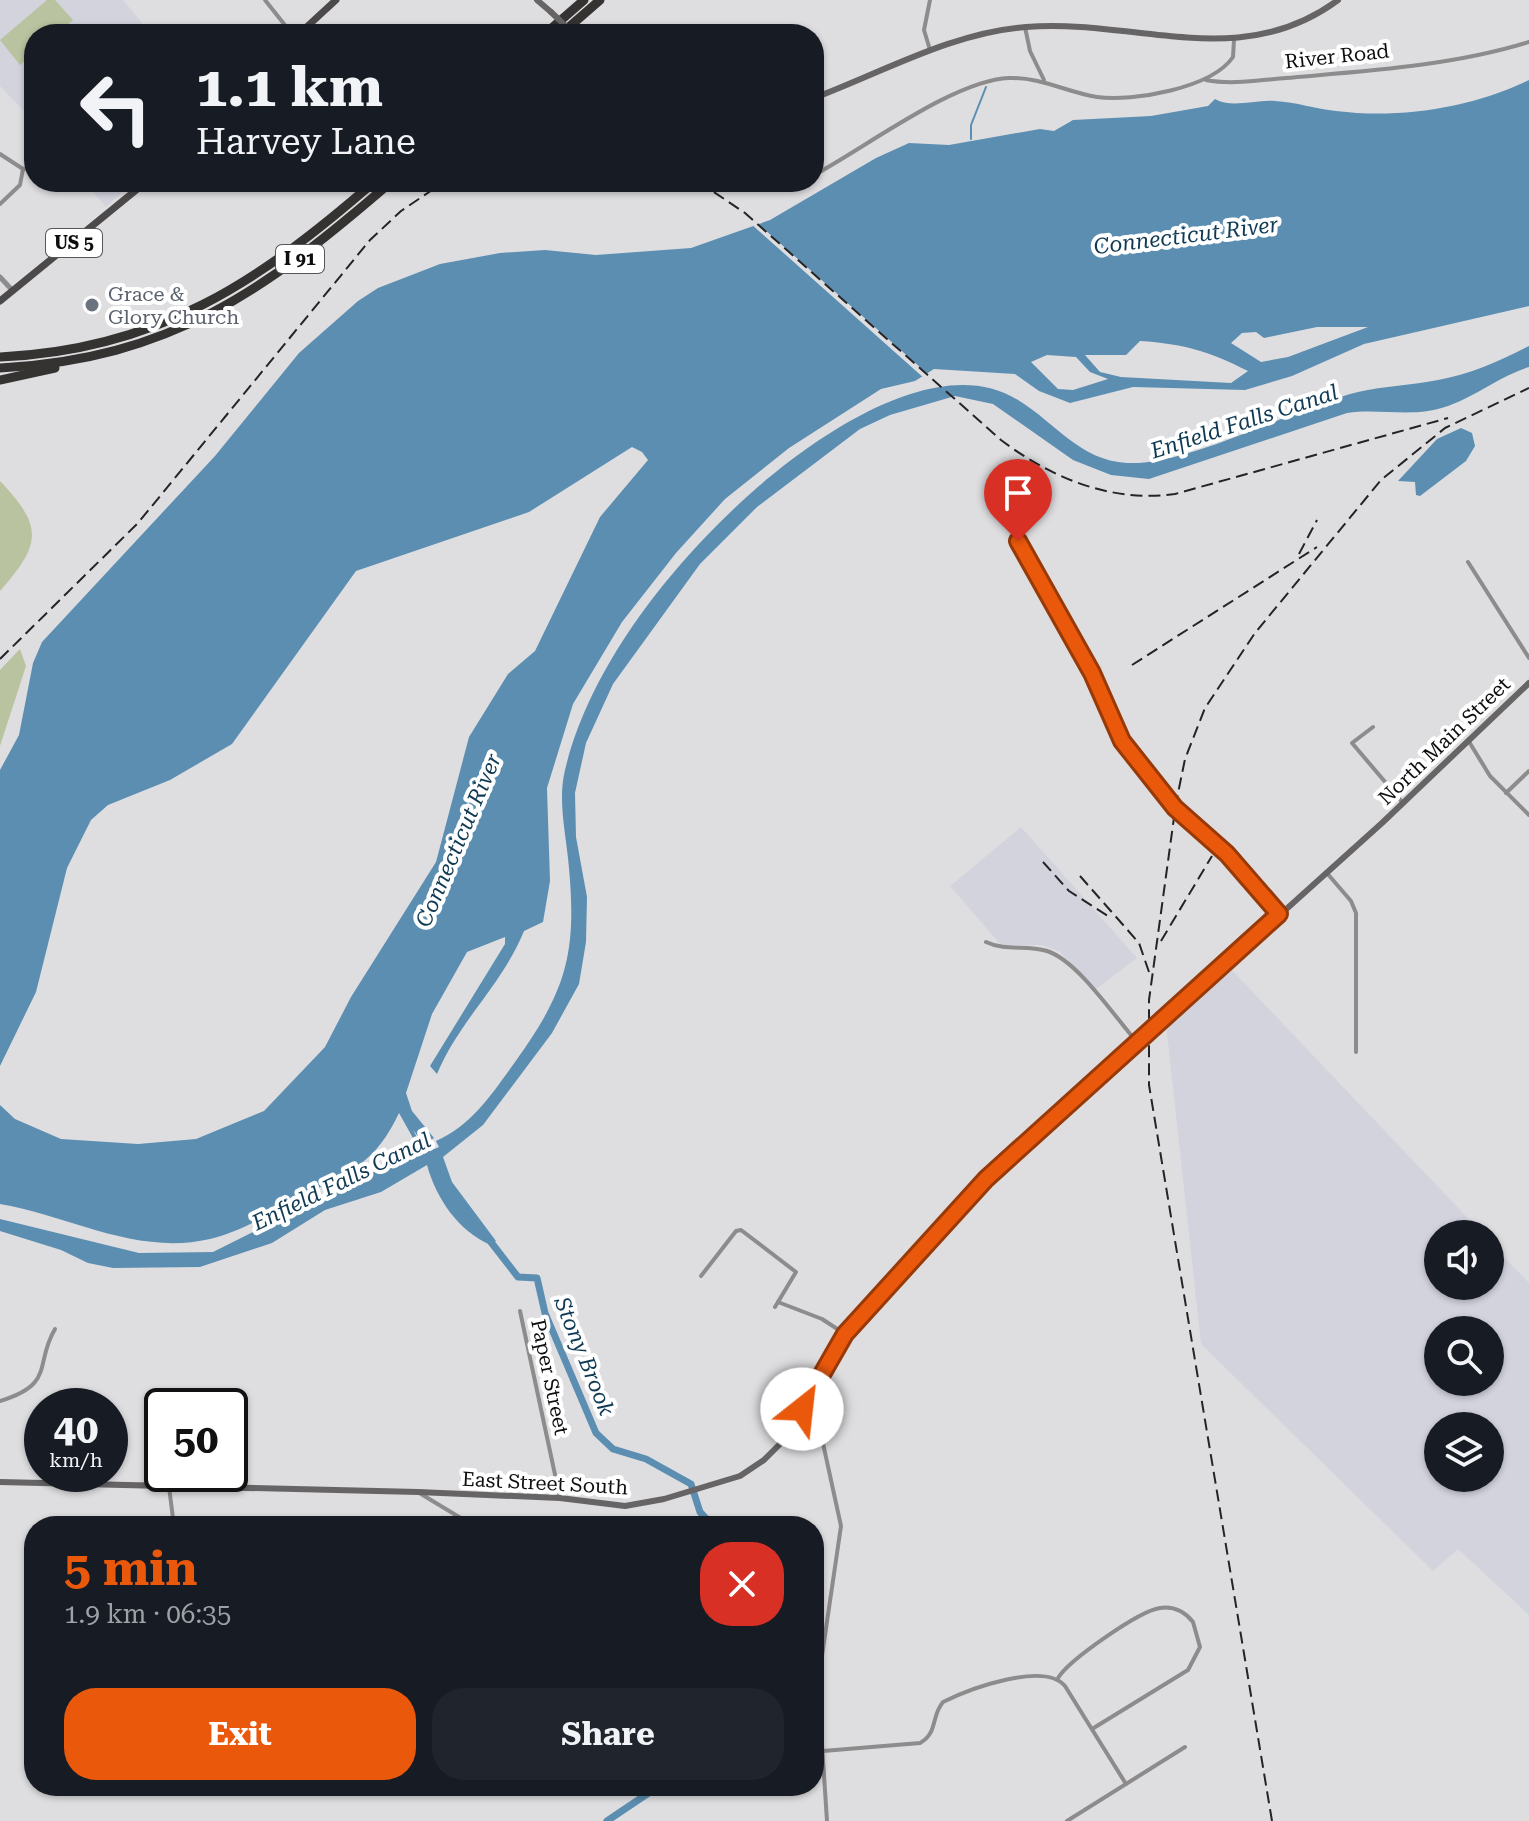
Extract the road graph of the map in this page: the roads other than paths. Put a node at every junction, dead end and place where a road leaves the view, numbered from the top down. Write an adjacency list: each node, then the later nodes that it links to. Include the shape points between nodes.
1 (265, 0): 8 (street)
2 (336, 0): 9 (main road)
3 (537, 0): 11 (main road, bridge)
4 (584, 0): 10 (highway)
5 (600, 0): 12 (highway)
6 (930, 0): 16 (street, via 924,30)
7 (1338, 0): 14 (main road, via 1284,30)
8 (284, 24)
9 (310, 24)
10 (556, 24)
11 (564, 24)
12 (572, 24)
13 (1025, 27): 14 (main road); 16 (main road); 17 (street)
14 (1234, 40): 18 (street, via 1229,63)
15 (1529, 42): 18 (street, River Road, via 1472,57 1318,75)
16 (931, 53): 19 (main road)
17 (1044, 80): 18 (street, River Road, via 1115,97); 22 (street, River Road, via 1006,78 974,85)
18 (1206, 80)
19 (824, 94)
20 (0, 154): 21 (street)
21 (23, 169): 26 (street, via 20,185)
22 (824, 169)
23 (134, 192): 28 (main road, US 5)
24 (362, 192): 30 (highway, I 91, via 281,260 206,305 109,341)
25 (379, 192): 31 (highway, I 91, via 307,254 238,300 170,332)
26 (0, 204)
27 (0, 277): 28 (street)
28 (13, 291): 29 (main road, US 5)
29 (0, 301)
30 (0, 357)
31 (80, 358): 32 (highway, I 91); 33 (highway)
32 (0, 368)
33 (0, 380)
34 (1005, 517): 46 (street, via 1092,673 1122,741 1175,808 1227,854)
35 (1468, 562): 36 (street)
36 (1529, 658)
37 (1529, 683): 39 (main road, North Main Street)
38 (1373, 727): 42 (street, via 1352,743)
39 (1468, 740): 41 (street); 42 (main road, North Main Street)
40 (1529, 771): 41 (street)
41 (1506, 793): 43 (street)
42 (1403, 803): 44 (main road, North Main Street)
43 (1529, 815)
44 (1382, 823): 45 (main road, East Street South)
45 (1326, 872): 46 (main road, East Street South); 49 (street, via 1356,913)
46 (1279, 914): 48 (main road, East Street South)
47 (986, 942): 48 (street, via 1010,950 1039,949 1062,958)
48 (1136, 1041): 53 (main road, East Street South, via 986,1179)
49 (1356, 1052)
50 (701, 1276): 53 (street, via 741,1230 796,1272 777,1304 822,1319)
51 (520, 1311): 61 (street, Paper Street)
52 (55, 1329): 55 (street, via 39,1377)
53 (845, 1334): 54 (main road, East Street South)
54 (812, 1392): 61 (main road, East Street South, via 773,1452 722,1483 625,1506); 64 (street, via 841,1526)
55 (0, 1401)
56 (0, 1482): 57 (main road, East Street South)
57 (144, 1485)
58 (248, 1487): 60 (main road, East Street South)
59 (170, 1492): 62 (street)
60 (418, 1492): 61 (main road, East Street South); 63 (street)
61 (560, 1498)
62 (173, 1516)
63 (457, 1516)
64 (824, 1640)
65 (1058, 1678): 66 (street); 66 (street, via 1072,1660 1153,1610 1182,1611 1197,1627 1199,1652 1190,1668); 68 (street, via 1036,1673 950,1699 939,1707 934,1729 920,1743)
66 (1092, 1729): 70 (street)
67 (1185, 1747): 70 (street)
68 (824, 1751)
69 (824, 1779): 71 (street)
70 (1126, 1784): 72 (street)
71 (827, 1821)
72 (1067, 1821)

